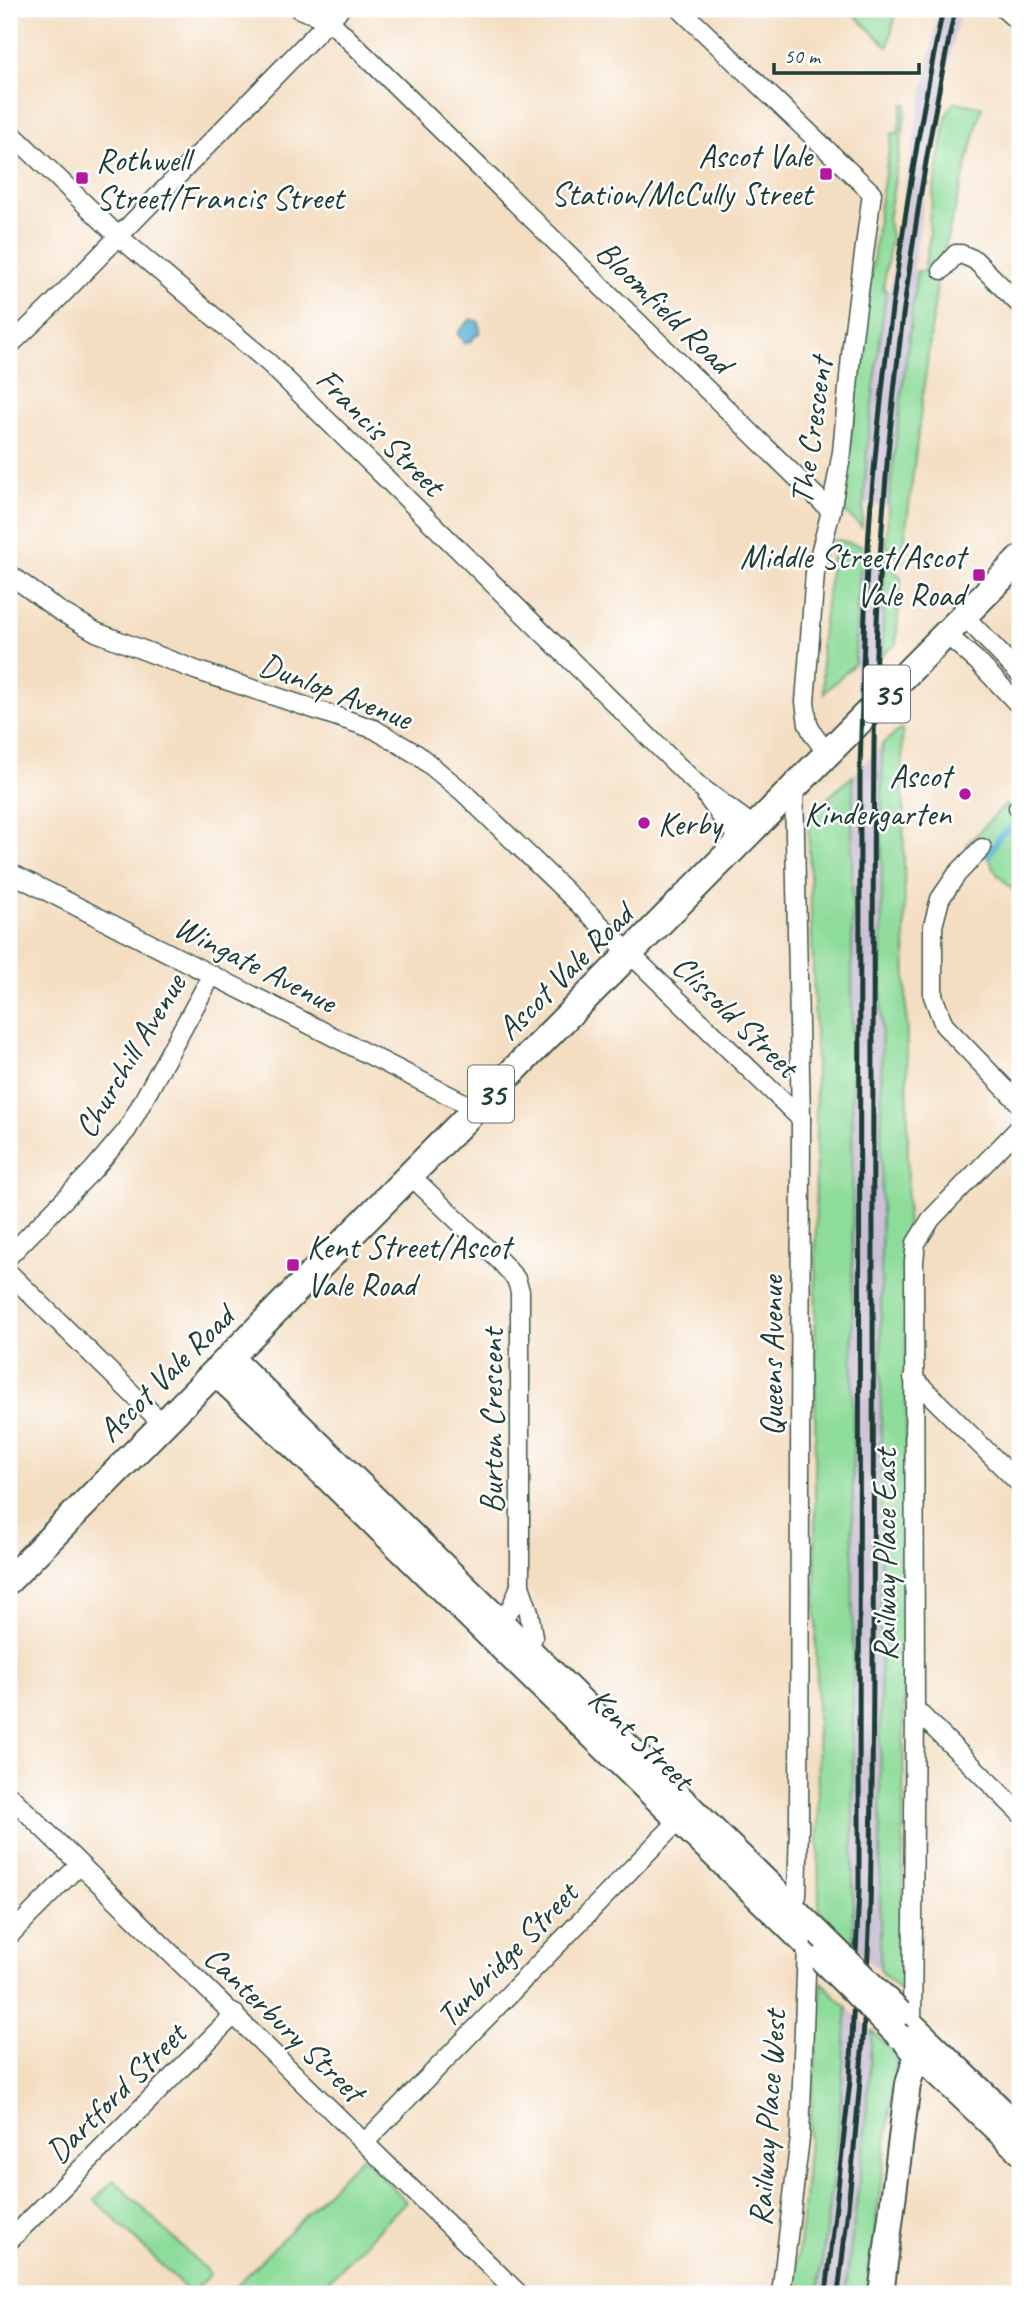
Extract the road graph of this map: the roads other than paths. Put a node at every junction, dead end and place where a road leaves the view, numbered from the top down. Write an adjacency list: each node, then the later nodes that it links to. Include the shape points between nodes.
1 (299, 9): 4 (street, Bloomfield Road)
2 (680, 9): 11 (street, The Crescent, via 872,193)
3 (1004, 9): 5 (street)
4 (335, 15): 7 (street); 11 (street, Bloomfield Road)
5 (1020, 23)
6 (9, 131): 7 (street, Francis Street)
7 (118, 236): 10 (street); 19 (street, Francis Street, via 279,373)
8 (942, 270): 9 (street, via 956,254 968,256)
9 (1020, 305)
10 (9, 345)
11 (831, 511): 17 (street, The Crescent, via 816,573 805,702 813,734)
12 (1020, 559): 14 (main road, Ascot Vale Road / 35)
13 (9, 574): 22 (street, Dunlop Avenue, via 96,632 344,718 397,741 444,774)
14 (955, 625): 15 (street); 16 (street); 17 (main road, Ascot Vale Road / 35)
15 (1020, 674)
16 (1020, 706)
17 (828, 755): 18 (main road, Ascot Vale Road / 35)
18 (794, 788): 19 (main road, Ascot Vale Road / 35); 26 (street, Queens Avenue)
19 (749, 834): 22 (main road, Ascot Vale Road / 35)
20 (982, 848): 24 (street, via 940,899 933,926 933,996 944,1025)
21 (9, 872): 23 (street, Wingate Avenue)
22 (630, 954): 25 (main road, Ascot Vale Road / 35); 26 (street, Clissold Street)
23 (212, 975): 25 (street, Wingate Avenue); 29 (street, Churchill Avenue, via 127,1130)
24 (1020, 1104)
25 (476, 1109): 28 (main road, Ascot Vale Road / 35)
26 (802, 1119): 44 (street, Queens Avenue, via 799,1886)
27 (1020, 1127): 32 (street, Railway Place East, via 931,1219 916,1243)
28 (410, 1175): 31 (main road, Ascot Vale Road / 35); 36 (street, Burton Crescent, via 502,1263 520,1291)
29 (9, 1256)
30 (9, 1273): 33 (street)
31 (223, 1365): 33 (main road, Ascot Vale Road / 35); 37 (street, Kent Street)
32 (913, 1378): 34 (street); 39 (street, Railway Place East)
33 (163, 1424): 35 (main road, Ascot Vale Road / 35)
34 (1020, 1484)
35 (9, 1580)
36 (520, 1586): 37 (street, Burton Crescent, via 516,1600); 38 (street, Burton Crescent, via 533,1637)
37 (493, 1627): 38 (street, Kent Street)
38 (525, 1659): 42 (street, Kent Street)
39 (915, 1709): 41 (street); 48 (street, Railway Place East)
40 (9, 1796): 43 (street, Canterbury Street)
41 (1020, 1813)
42 (685, 1814): 44 (street, Kent Street); 51 (street, Tunbridge Street)
43 (79, 1865): 45 (street); 47 (street, Canterbury Street)
44 (784, 1911): 46 (street, Kent Street)
45 (9, 1936)
46 (816, 1946): 48 (street, Kent Street, bridge); 55 (street, Railway Place West, via 805,1965 800,2138)
47 (234, 2014): 51 (street, Canterbury Street); 53 (street, Dartford Street)
48 (904, 2025): 49 (street, Kent Street); 50 (street, Kent Street)
49 (917, 2054): 52 (street, Kent Street); 56 (street, via 908,2084)
50 (1020, 2127)
51 (365, 2142): 54 (street, Canterbury Street)
52 (1020, 2152)
53 (9, 2241)
54 (519, 2294)
55 (781, 2294)
56 (881, 2294)

